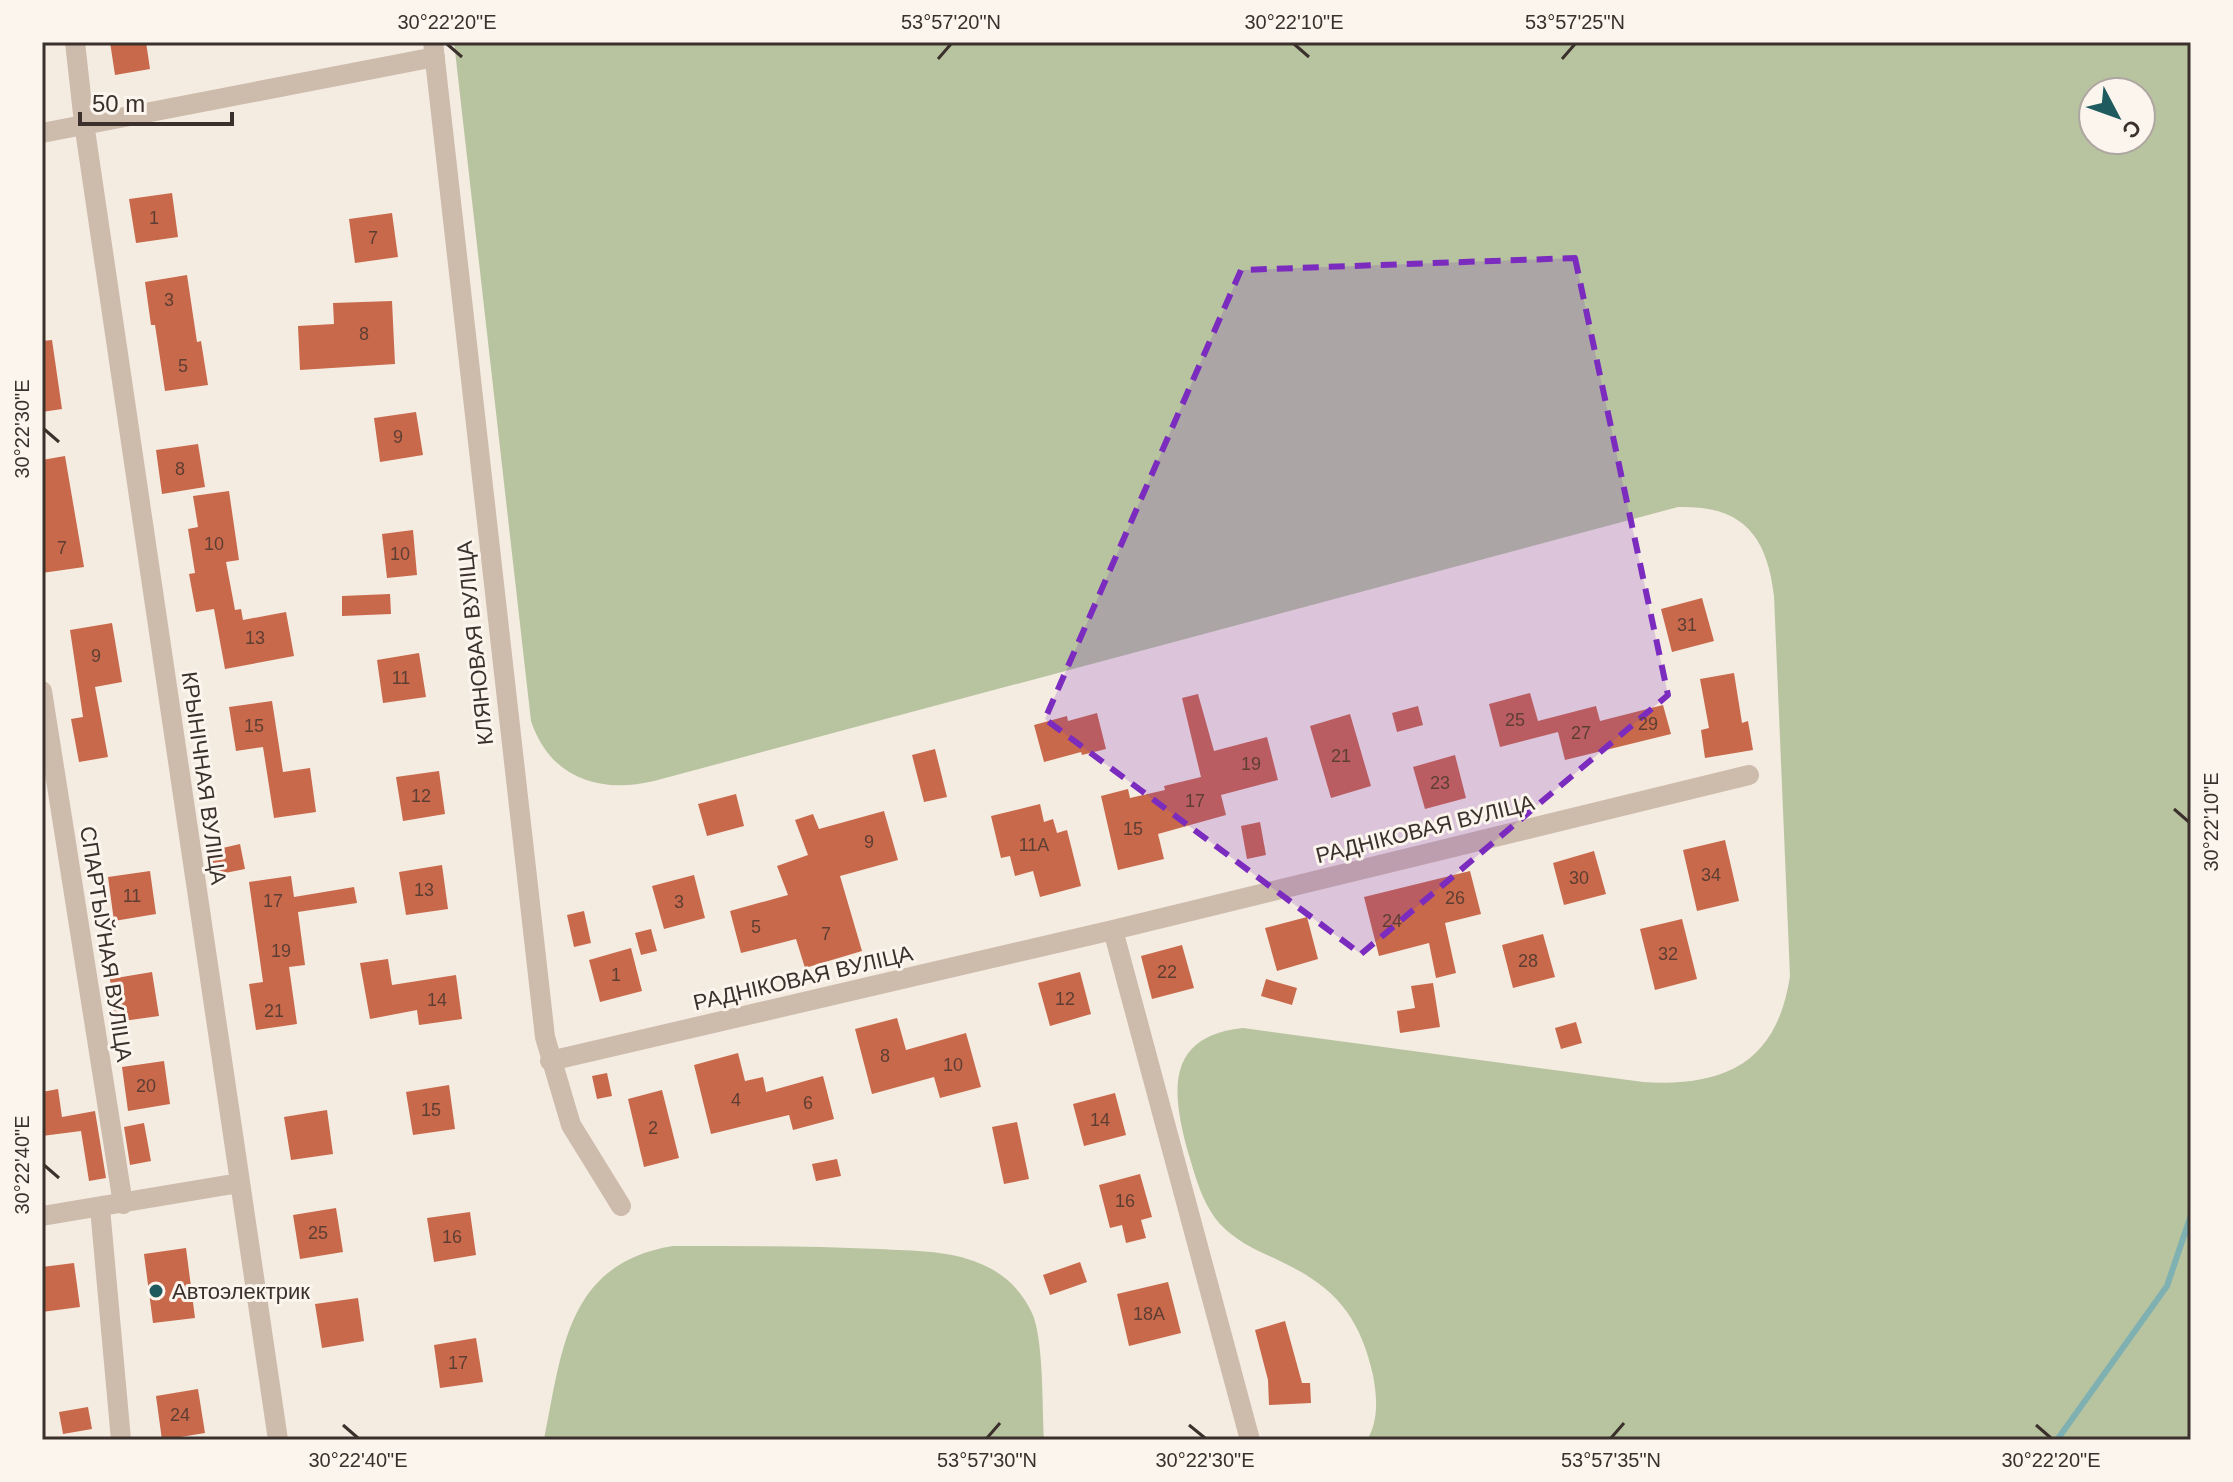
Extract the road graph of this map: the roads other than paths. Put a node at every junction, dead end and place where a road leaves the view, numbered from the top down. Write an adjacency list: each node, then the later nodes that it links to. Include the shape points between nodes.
1 (75, 42): 3 (street, КРЫНІЧНАЯ ВУЛІЦА)
2 (434, 50): 3 (street); 8 (street, КЛЯНОВАЯ ВУЛІЦА)
3 (84, 123): 4 (street); 9 (street, КРЫНІЧНАЯ ВУЛІЦА)
4 (42, 133)
5 (42, 691): 10 (street, СПАРТЫЎНАЯ ВУЛІЦА)
6 (1749, 775): 7 (street, РАДНІКОВАЯ ВУЛІЦА)
7 (1113, 930): 8 (street, РАДНІКОВАЯ ВУЛІЦА); 16 (street)
8 (550, 1061): 11 (street, КЛЯНОВАЯ ВУЛІЦА, via 571,1125)
9 (239, 1183): 10 (street); 15 (street, КРЫНІЧНАЯ ВУЛІЦА)
10 (123, 1204): 12 (street)
11 (621, 1206)
12 (100, 1208): 13 (street); 14 (street)
13 (42, 1216)
14 (121, 1440)
15 (278, 1440)
16 (1250, 1440)

